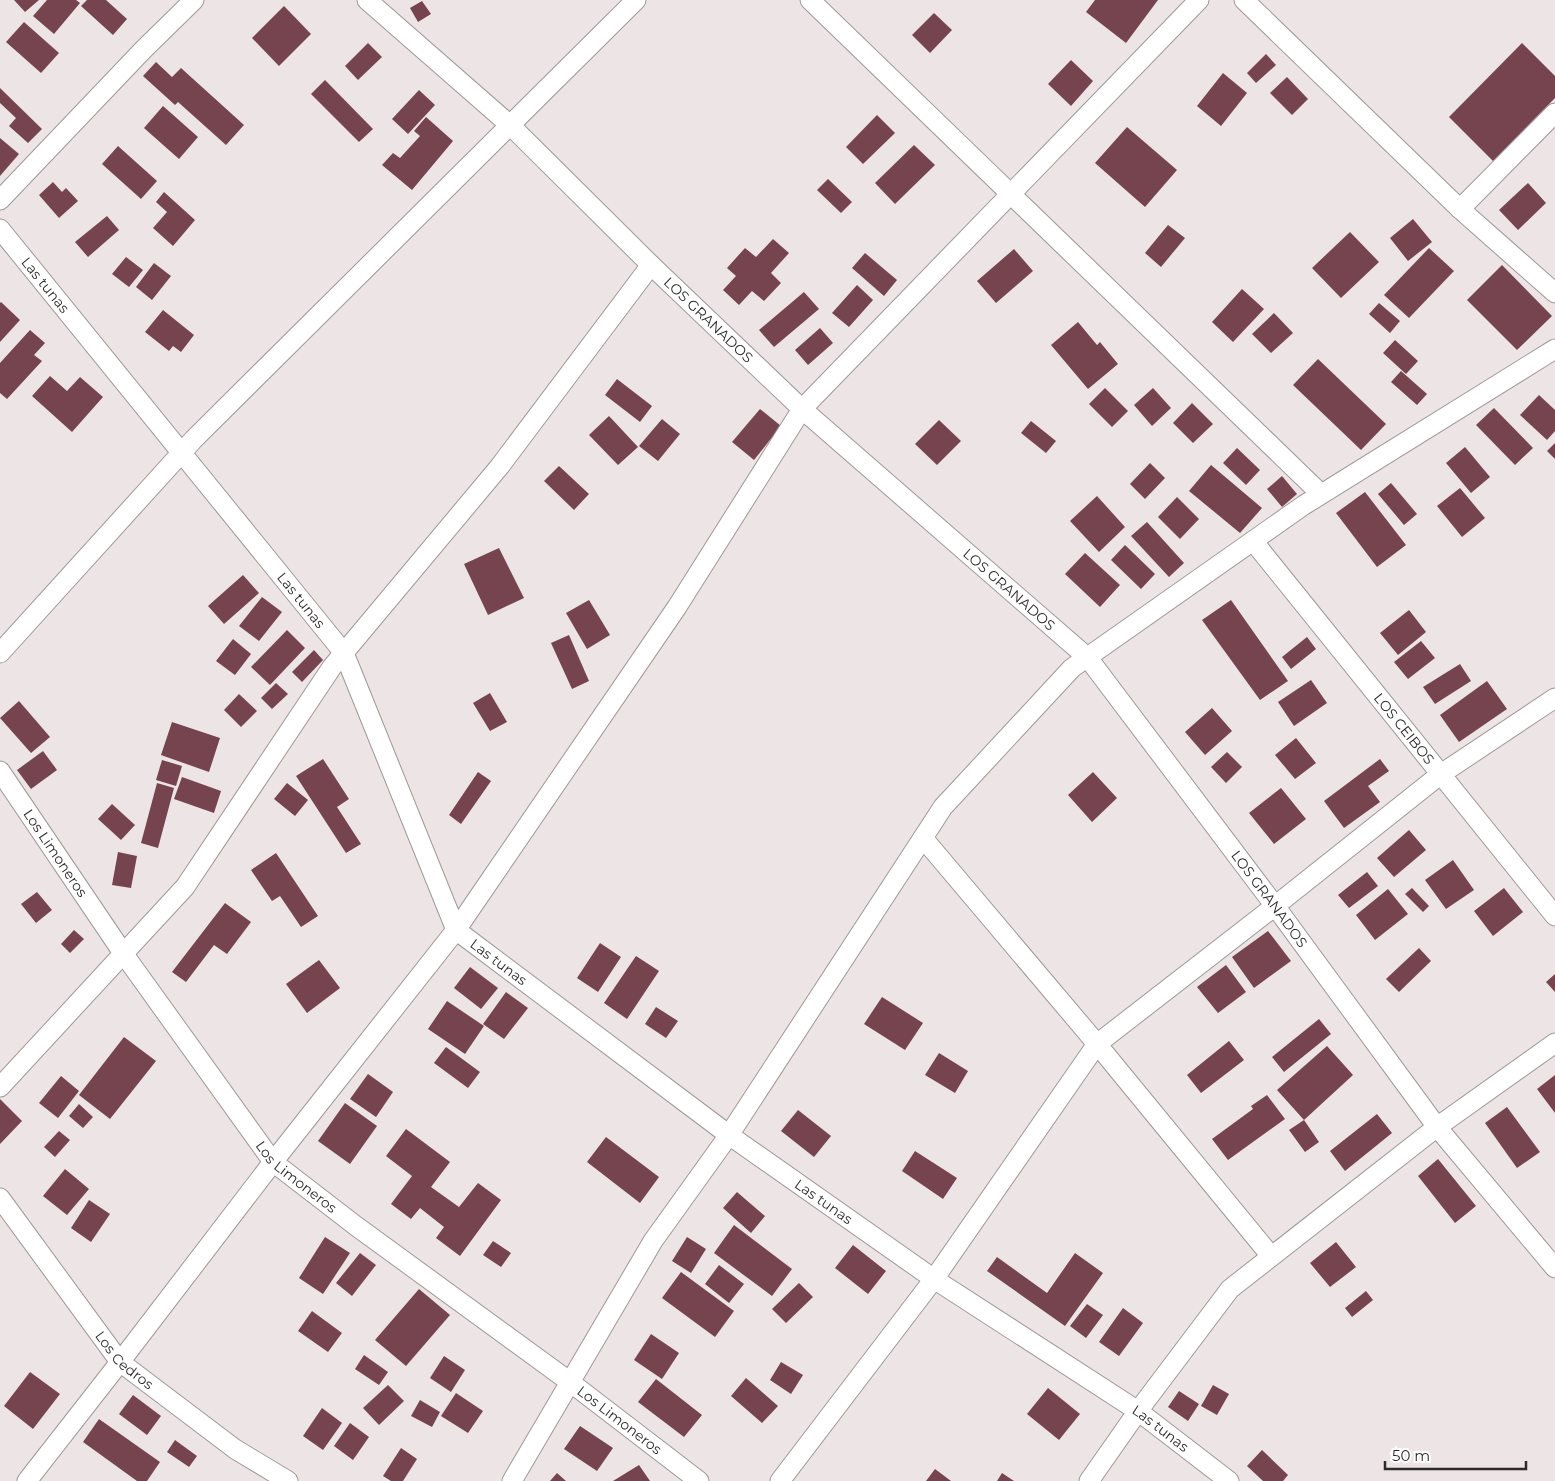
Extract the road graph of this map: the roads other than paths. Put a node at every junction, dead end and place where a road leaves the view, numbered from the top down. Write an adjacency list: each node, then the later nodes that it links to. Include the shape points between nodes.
1 (194, 0): 10 (street)
2 (367, 0): 8 (street, LOS GRANADOS)
3 (636, 0): 8 (street)
4 (810, 0): 9 (street)
5 (1199, 0): 9 (street)
6 (1244, 0): 11 (street)
7 (1555, 113): 11 (street)
8 (510, 125): 13 (street, LOS GRANADOS); 17 (street)
9 (1010, 194): 16 (street); 18 (street)
10 (0, 200)
11 (1460, 209): 14 (street)
12 (0, 229): 17 (street, Las tunas)
13 (651, 265): 16 (street, LOS GRANADOS); 21 (street, via 500,466)
14 (1555, 293)
15 (1555, 349): 18 (street)
16 (802, 409): 22 (street, LOS GRANADOS); 29 (street, via 677,607)
17 (181, 454): 20 (street); 21 (street, Las tunas)
18 (1321, 494): 19 (street)
19 (1253, 541): 22 (street); 25 (street, LOS CEIBOS)
20 (0, 653)
21 (344, 653): 29 (street, Las tunas); 30 (street, via 185,887)
22 (1088, 658): 26 (street, via 1072,668 943,807); 27 (street, LOS GRANADOS)
23 (1555, 698): 25 (street)
24 (0, 771): 30 (street, Los Limoneros)
25 (1441, 774): 27 (street); 28 (street, LOS CEIBOS)
26 (923, 838): 32 (street); 35 (street)
27 (1275, 906): 32 (street); 34 (street, LOS GRANADOS)
28 (1555, 916)
29 (456, 930): 35 (street, Las tunas); 36 (street)
30 (123, 953): 33 (street); 36 (street, Los Limoneros)
31 (1555, 1043): 34 (street)
32 (1098, 1044): 38 (street); 40 (street)
33 (0, 1087)
34 (1437, 1127): 38 (street); 39 (street, LOS GRANADOS)
35 (729, 1135): 40 (street, Las tunas); 42 (street, via 653,1241)
36 (273, 1162): 41 (street); 42 (street, Los Limoneros)
37 (0, 1198): 41 (street, Los Cedros)
38 (1271, 1256): 43 (street, via 1230,1290)
39 (1555, 1268)
40 (934, 1279): 43 (street, Las tunas); 48 (street)
41 (120, 1362): 44 (street); 45 (street, Los Cedros, via 235,1449)
42 (570, 1382): 46 (street); 47 (street, Los Limoneros)
43 (1138, 1411): 49 (street); 50 (street, Las tunas)
44 (27, 1481)
45 (288, 1481)
46 (512, 1481)
47 (699, 1481)
48 (780, 1481)
49 (1089, 1481)
50 (1229, 1481)

